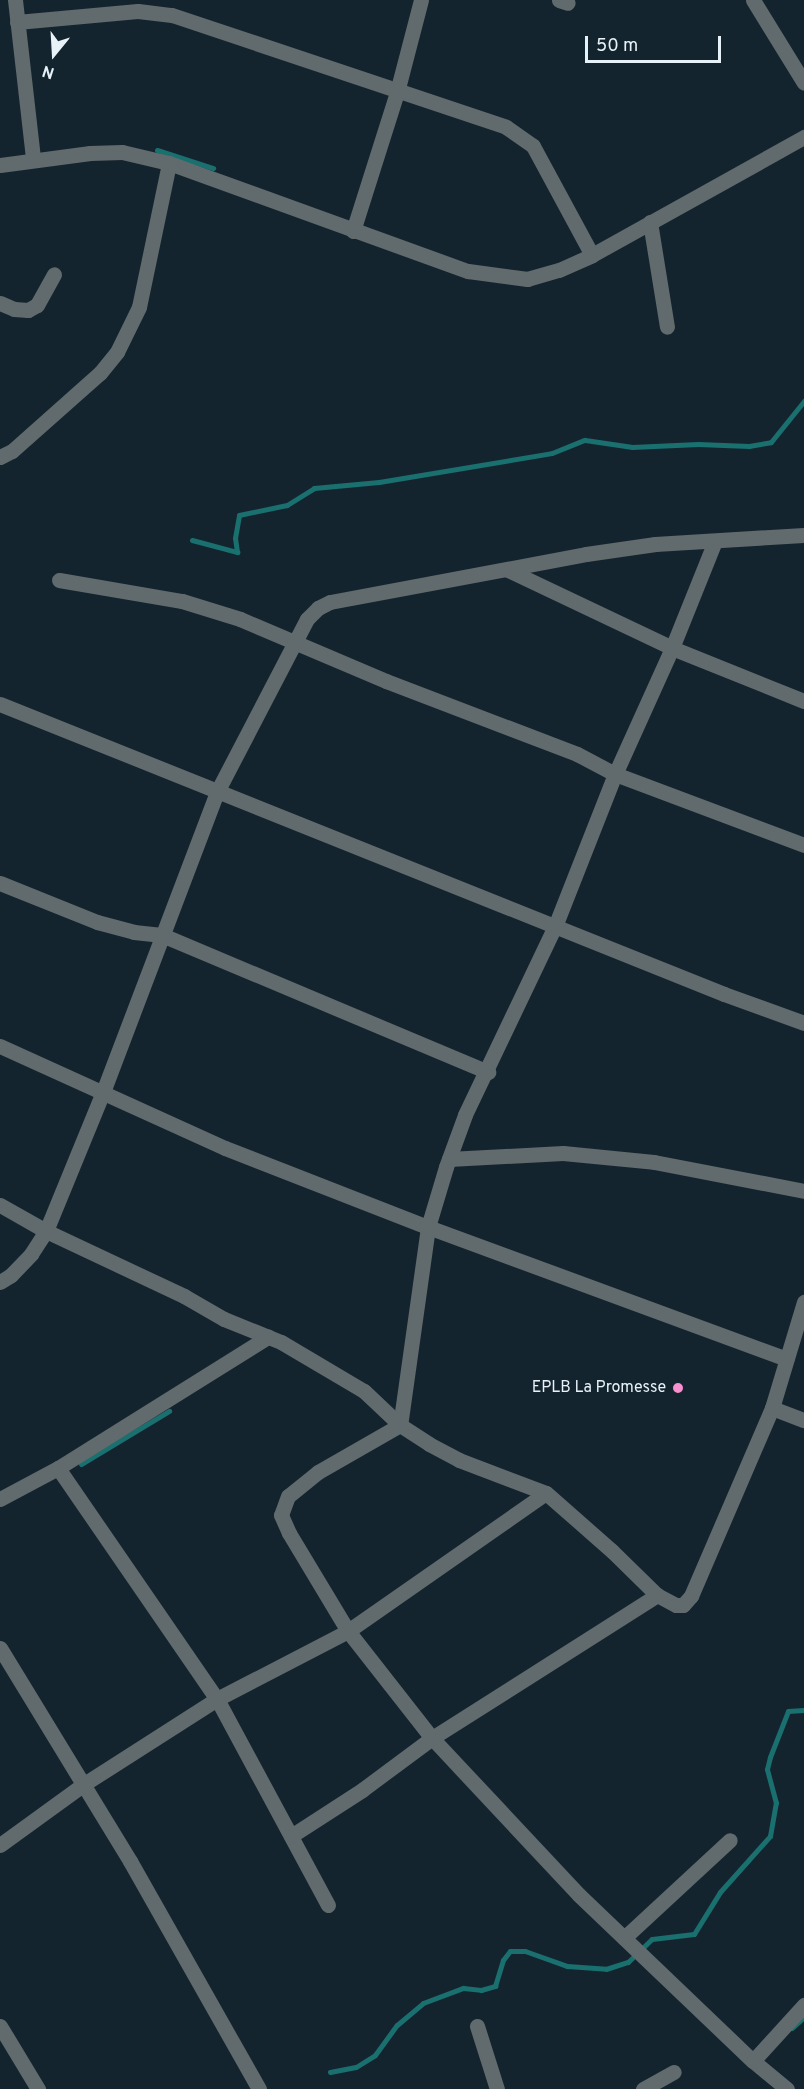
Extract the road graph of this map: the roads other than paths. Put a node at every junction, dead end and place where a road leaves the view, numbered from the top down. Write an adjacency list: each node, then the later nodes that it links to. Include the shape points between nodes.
1 (15, 0): 4 (street)
2 (421, 0): 6 (street)
3 (753, 0): 5 (street)
4 (17, 22): 6 (street, via 138,11 172,15); 8 (street)
5 (804, 83)
6 (398, 92): 12 (street); 13 (street, via 520,134 533,146)
7 (804, 137): 11 (street)
8 (33, 159): 9 (street, via 122,152); 10 (street)
9 (169, 163): 12 (street); 17 (street, via 139,307 117,352 100,373 12,451)
10 (0, 165)
11 (650, 222): 13 (street); 16 (street)
12 (353, 231): 13 (street, via 468,271 527,279)
13 (592, 255)
14 (54, 274): 15 (street, via 37,305 28,310)
15 (0, 303)
16 (668, 327)
17 (0, 457)
18 (804, 535): 19 (street)
19 (715, 541): 20 (street, via 598,552); 23 (street)
20 (508, 570): 22 (street, via 330,602 306,619); 23 (street)
21 (59, 580): 22 (street, via 182,602 240,619)
22 (293, 643): 26 (street, via 534,736); 27 (street)
23 (672, 648): 24 (street); 26 (street)
24 (804, 701)
25 (0, 704): 27 (street)
26 (615, 774): 28 (street); 30 (street)
27 (218, 790): 30 (street); 31 (street)
28 (804, 845)
29 (0, 883): 31 (street, via 97,922)
30 (555, 926): 32 (street); 34 (street)
31 (162, 935): 34 (street); 35 (street)
32 (804, 1023)
33 (0, 1046): 35 (street)
34 (488, 1072): 36 (street, via 465,1115)
35 (103, 1092): 39 (street, via 225,1148); 40 (street)
36 (449, 1159): 37 (street, via 563,1153 654,1162); 39 (street)
37 (804, 1191)
38 (0, 1205): 40 (street)
39 (428, 1227): 44 (street); 47 (street)
40 (46, 1231): 41 (street, via 31,1254); 43 (street, via 224,1319)
41 (0, 1282)
42 (804, 1302): 44 (street)
43 (268, 1336): 47 (street, via 364,1391); 48 (street)
44 (787, 1359): 45 (street)
45 (772, 1408): 46 (street); 51 (street, via 691,1596 683,1605 676,1605)
46 (804, 1420)
47 (400, 1425): 49 (street, via 459,1460); 52 (street, via 318,1472 288,1496 282,1507 281,1515 289,1533)
48 (58, 1468): 50 (street); 54 (street)
49 (546, 1493): 51 (street); 52 (street)
50 (0, 1499)
51 (657, 1595): 55 (street)
52 (348, 1631): 54 (street); 55 (street)
53 (0, 1648): 56 (street)
54 (217, 1699): 56 (street); 57 (street)
55 (432, 1738): 57 (street); 61 (street)
56 (84, 1784): 59 (street); 68 (street)
57 (291, 1836): 60 (street)
58 (730, 1840): 61 (street)
59 (0, 1845)
60 (328, 1905)
61 (624, 1938): 65 (street)
62 (804, 2006): 65 (street)
63 (0, 2026): 67 (street)
64 (477, 2026): 69 (street)
65 (753, 2061): 71 (street)
66 (674, 2072): 70 (street)
67 (38, 2089)
68 (259, 2089)
69 (497, 2089)
70 (643, 2089)
71 (787, 2089)

